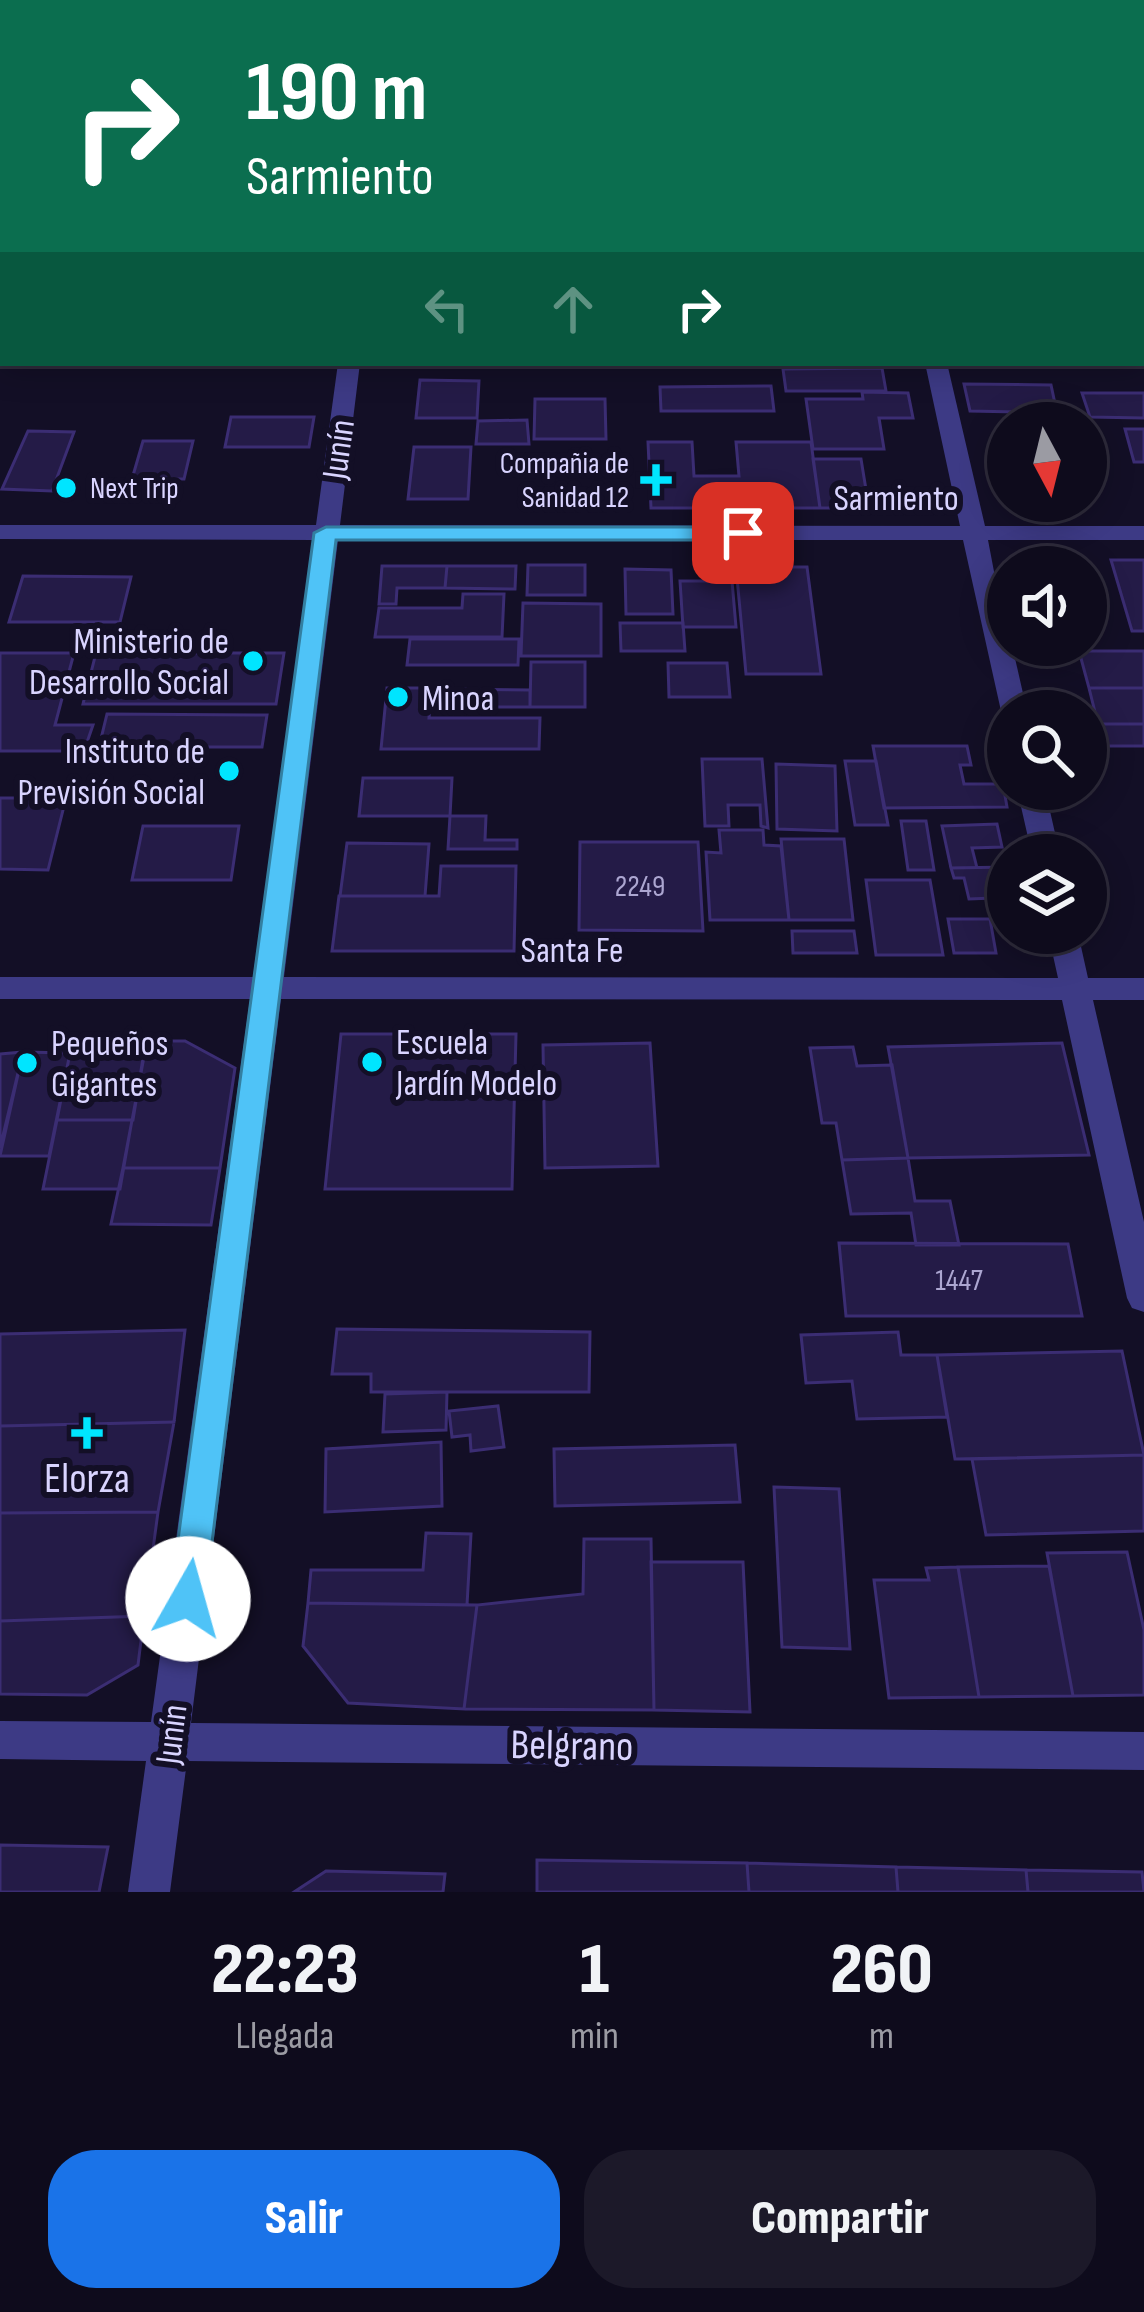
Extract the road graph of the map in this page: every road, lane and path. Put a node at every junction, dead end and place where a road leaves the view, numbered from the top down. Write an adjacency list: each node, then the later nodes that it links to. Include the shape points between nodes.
1 (349, 366): 4 (street, Junín)
2 (937, 366): 5 (street)
3 (0, 532): 4 (street, Sarmiento)
4 (326, 533): 5 (street, Sarmiento); 10 (street, Junín)
5 (974, 533): 6 (street, Sarmiento); 7 (street)
6 (1144, 533)
7 (1009, 690)
8 (1068, 954): 11 (street)
9 (0, 988): 10 (street, Santa Fe)
10 (266, 988): 11 (street, Santa Fe); 15 (street, Junín)
11 (1075, 989): 12 (street, Santa Fe); 13 (street)
12 (1144, 989)
13 (1144, 1298)
14 (0, 1740): 15 (street, Belgrano)
15 (170, 1740): 16 (street, Belgrano); 17 (street, Junín)
16 (1144, 1750)
17 (149, 1892)

